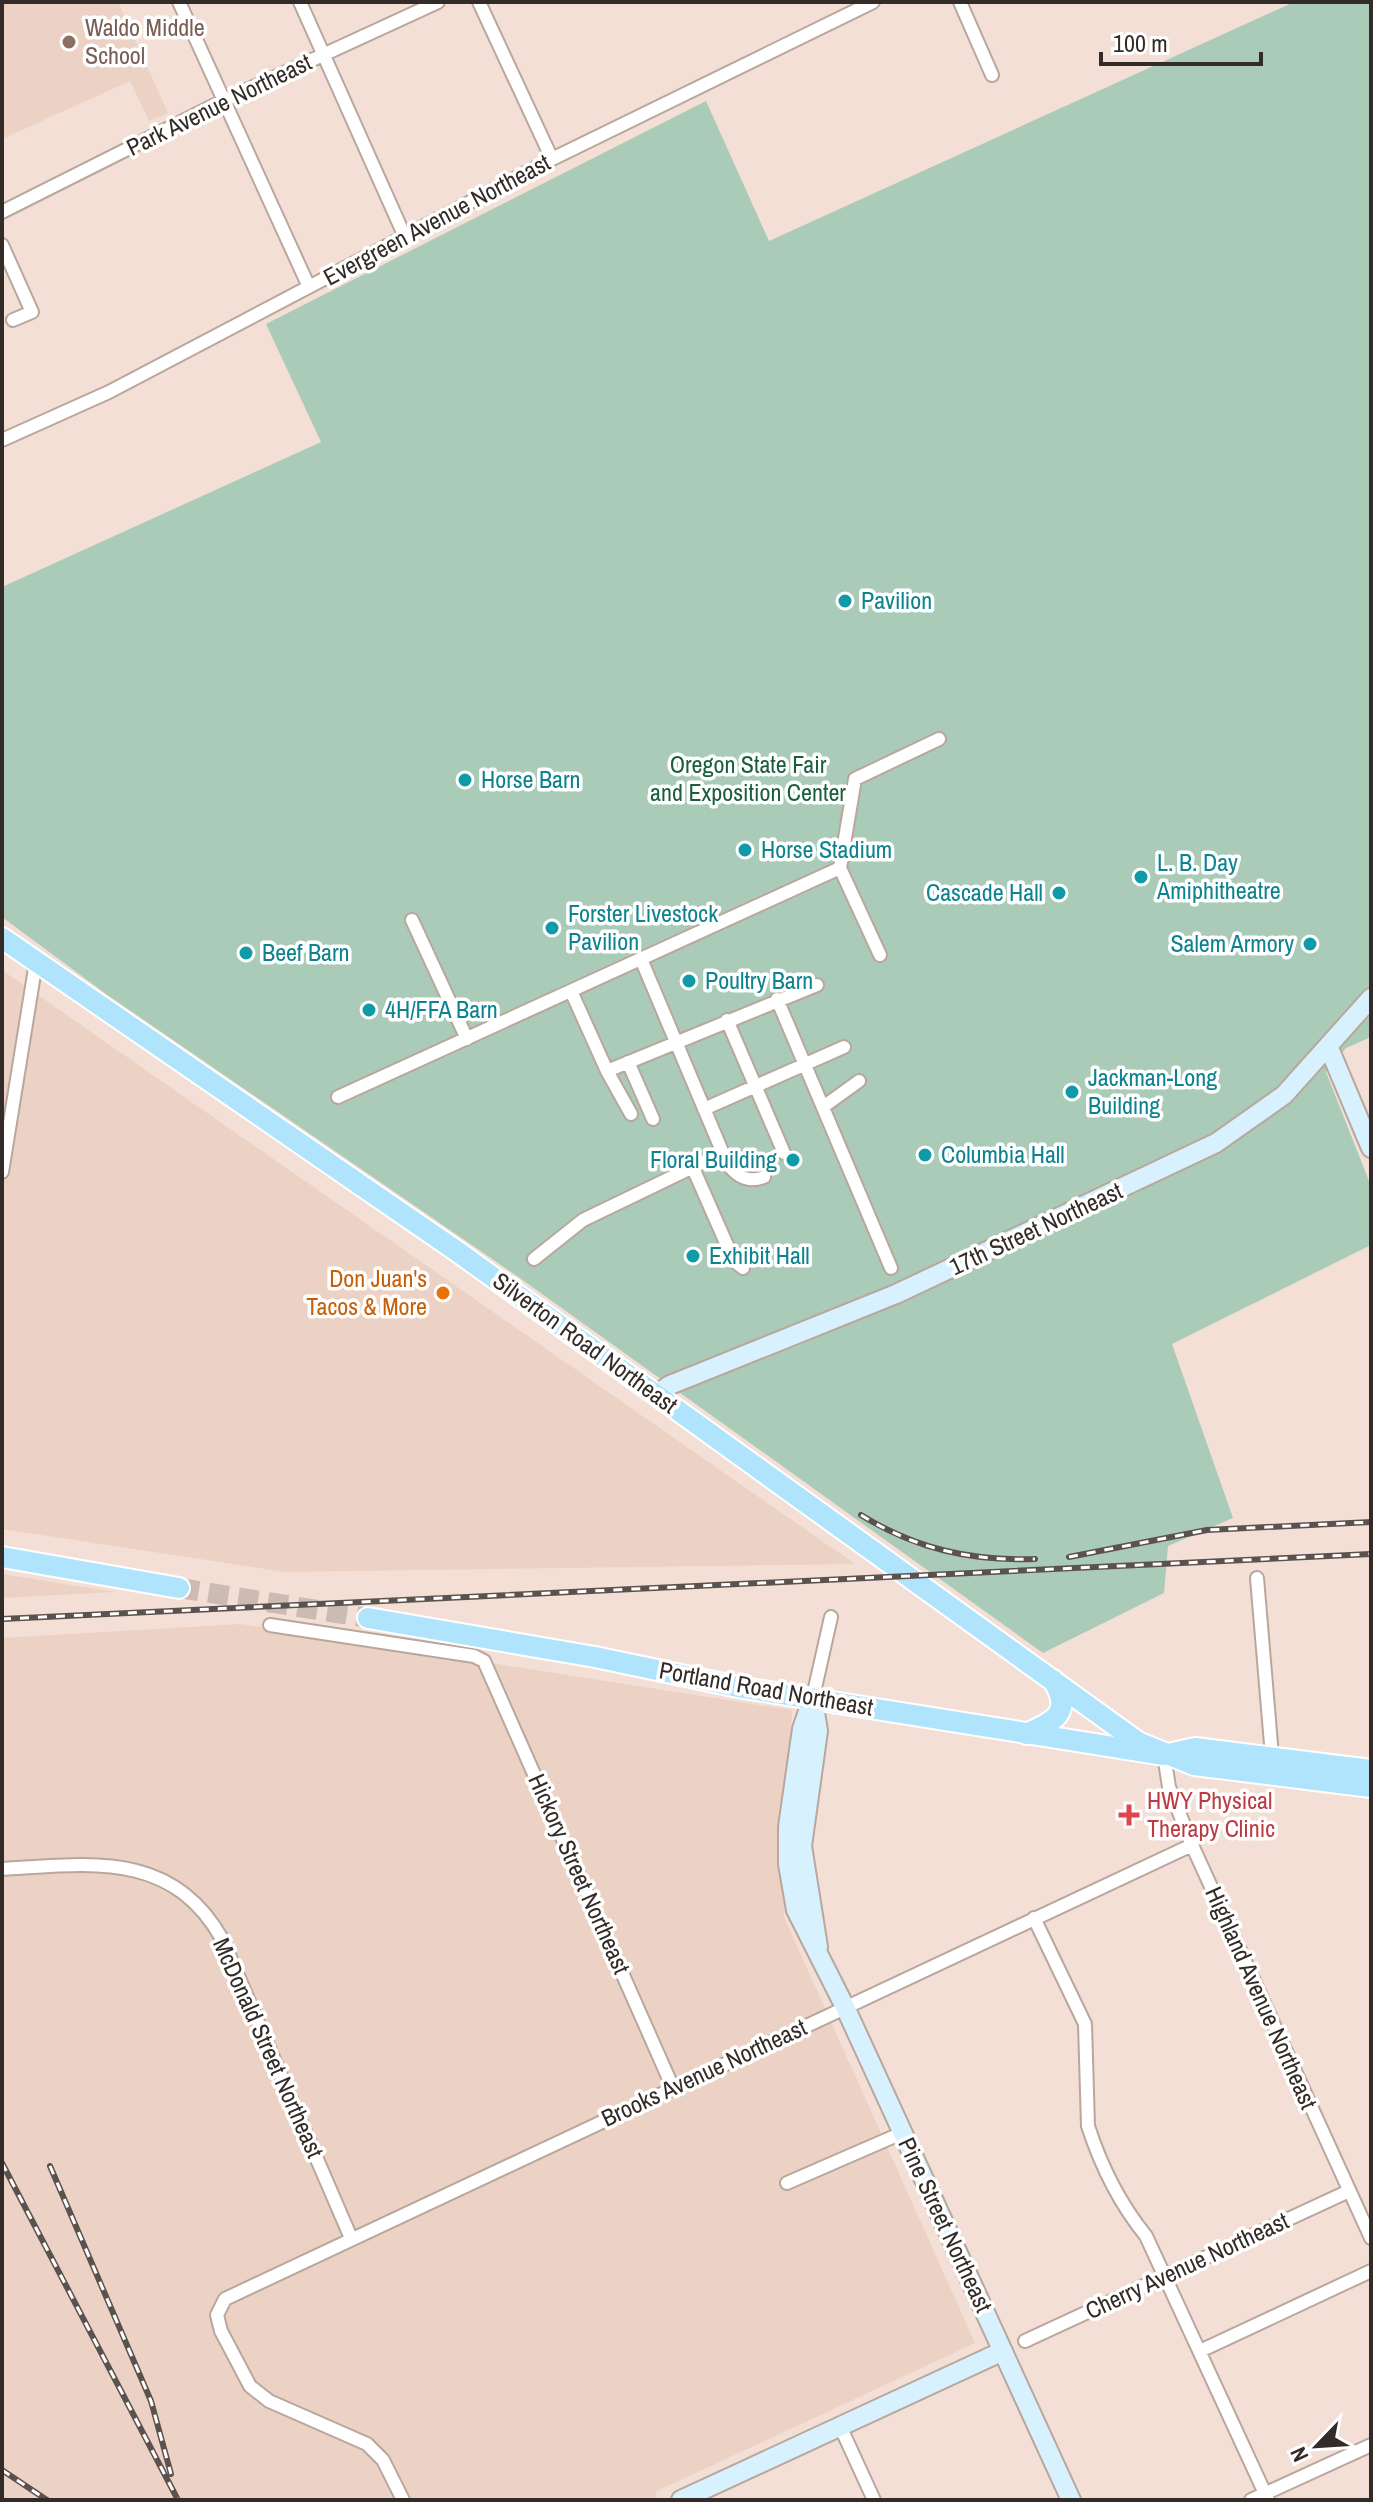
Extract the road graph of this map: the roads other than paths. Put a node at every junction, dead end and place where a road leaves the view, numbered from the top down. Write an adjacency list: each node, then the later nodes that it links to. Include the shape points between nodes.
1 (179, 2): 9 (street)
2 (300, 2): 7 (street)
3 (436, 2): 7 (street, Park Avenue Northeast)
4 (479, 2): 10 (street)
5 (873, 2): 10 (street, Evergreen Avenue Northeast)
6 (960, 2): 8 (street)
7 (323, 55): 9 (street, Park Avenue Northeast); 12 (street)
8 (992, 75)
9 (223, 101): 11 (street, Park Avenue Northeast); 14 (street)
10 (552, 159): 12 (street, Evergreen Avenue Northeast)
11 (2, 212)
12 (405, 237): 14 (street, Evergreen Avenue Northeast)
13 (2, 245): 15 (street, via 32,312)
14 (309, 287): 16 (street, Evergreen Avenue Northeast, via 109,392)
15 (13, 320)
16 (2, 440)
17 (939, 739): 18 (street, via 855,779)
18 (840, 868): 21 (street); 22 (street)
19 (412, 920): 29 (street)
20 (2, 938): 23 (main road, Silverton Road Northeast)
21 (880, 955)
22 (641, 959): 25 (street); 30 (street)
23 (36, 962): 47 (street); 52 (main road, Silverton Road Northeast, via 295,1137)
24 (817, 985): 27 (street)
25 (571, 991): 29 (street); 35 (street)
26 (1371, 998): 32 (main road, 17th Street Northeast)
27 (777, 999): 28 (street); 34 (street)
28 (727, 1020): 30 (street); 37 (street)
29 (467, 1039): 38 (street)
30 (678, 1040): 33 (street); 40 (street)
31 (844, 1047): 34 (street)
32 (1329, 1048): 43 (main road); 52 (main road, 17th Street Northeast, via 1264,1112 1203,1150 896,1294)
33 (628, 1062): 35 (street); 42 (street)
34 (805, 1064): 37 (street); 39 (street)
35 (607, 1071): 41 (street)
36 (859, 1081): 39 (street)
37 (755, 1086): 40 (street); 45 (street)
38 (338, 1097)
39 (823, 1107): 51 (street)
40 (704, 1109): 44 (street)
41 (631, 1114)
42 (653, 1119)
43 (1371, 1148)
44 (722, 1153): 46 (street); 48 (street, via 743,1178)
45 (784, 1153)
46 (693, 1168): 49 (street, via 583,1220); 50 (street, via 734,1261)
47 (2, 1172)
48 (764, 1177)
49 (534, 1259)
50 (743, 1268)
51 (891, 1268)
52 (657, 1394): 59 (main road, Silverton Road Northeast)
53 (2, 1557): 55 (main road)
54 (1257, 1578): 63 (street)
55 (179, 1588)
56 (831, 1617): 60 (street, Pine Street Northeast)
57 (368, 1618): 60 (main road, Portland Road Northeast)
58 (270, 1625): 70 (street, Hickory Street Northeast, via 484,1661)
59 (1053, 1680): 61 (main road, via 1061,1694 1060,1711); 62 (main road, Silverton Road Northeast)
60 (813, 1697): 61 (main road, Portland Road Northeast); 69 (main road, Pine Street Northeast, via 802,1729 787,1850 796,1910)
61 (1026, 1734): 62 (main road, Portland Road Northeast)
62 (1164, 1755): 63 (main road, via 1195,1748); 65 (main road, via 1194,1765); 66 (street, Highland Avenue Northeast, via 1169,1787)
63 (1272, 1756): 64 (main road)
64 (1371, 1770)
65 (1371, 1787)
66 (1192, 1845): 68 (street, Brooks Avenue Northeast); 73 (street, Highland Avenue Northeast)
67 (2, 1869): 74 (street, McDonald Street Northeast, via 106,1864 158,1878 192,1900 222,1939)
68 (1034, 1918): 69 (street, Brooks Avenue Northeast); 77 (street, via 1085,2024 1092,2139 1122,2205 1146,2236)
69 (845, 2007): 70 (street, Brooks Avenue Northeast); 71 (main road, Pine Street Northeast)
70 (673, 2088): 74 (street, Brooks Avenue Northeast)
71 (902, 2133): 72 (street); 79 (main road, Pine Street Northeast)
72 (787, 2183)
73 (1349, 2191): 75 (street, Highland Avenue Northeast); 77 (street, Cherry Avenue Northeast)
74 (351, 2238): 84 (street, Brooks Avenue Northeast, via 232,2294 220,2306 221,2331 250,2386 269,2401 367,2444 383,2460)
75 (1371, 2238)
76 (1371, 2271): 80 (street)
77 (1164, 2275): 78 (street, Cherry Avenue Northeast); 80 (street)
78 (1025, 2341)
79 (1003, 2351): 81 (main road); 87 (main road, Pine Street Northeast)
80 (1200, 2351): 83 (street)
81 (840, 2426): 85 (main road); 86 (street)
82 (1371, 2445): 83 (street)
83 (1267, 2497): 88 (street)
84 (403, 2500)
85 (681, 2500)
86 (874, 2500)
87 (1071, 2500)
88 (1251, 2500)

